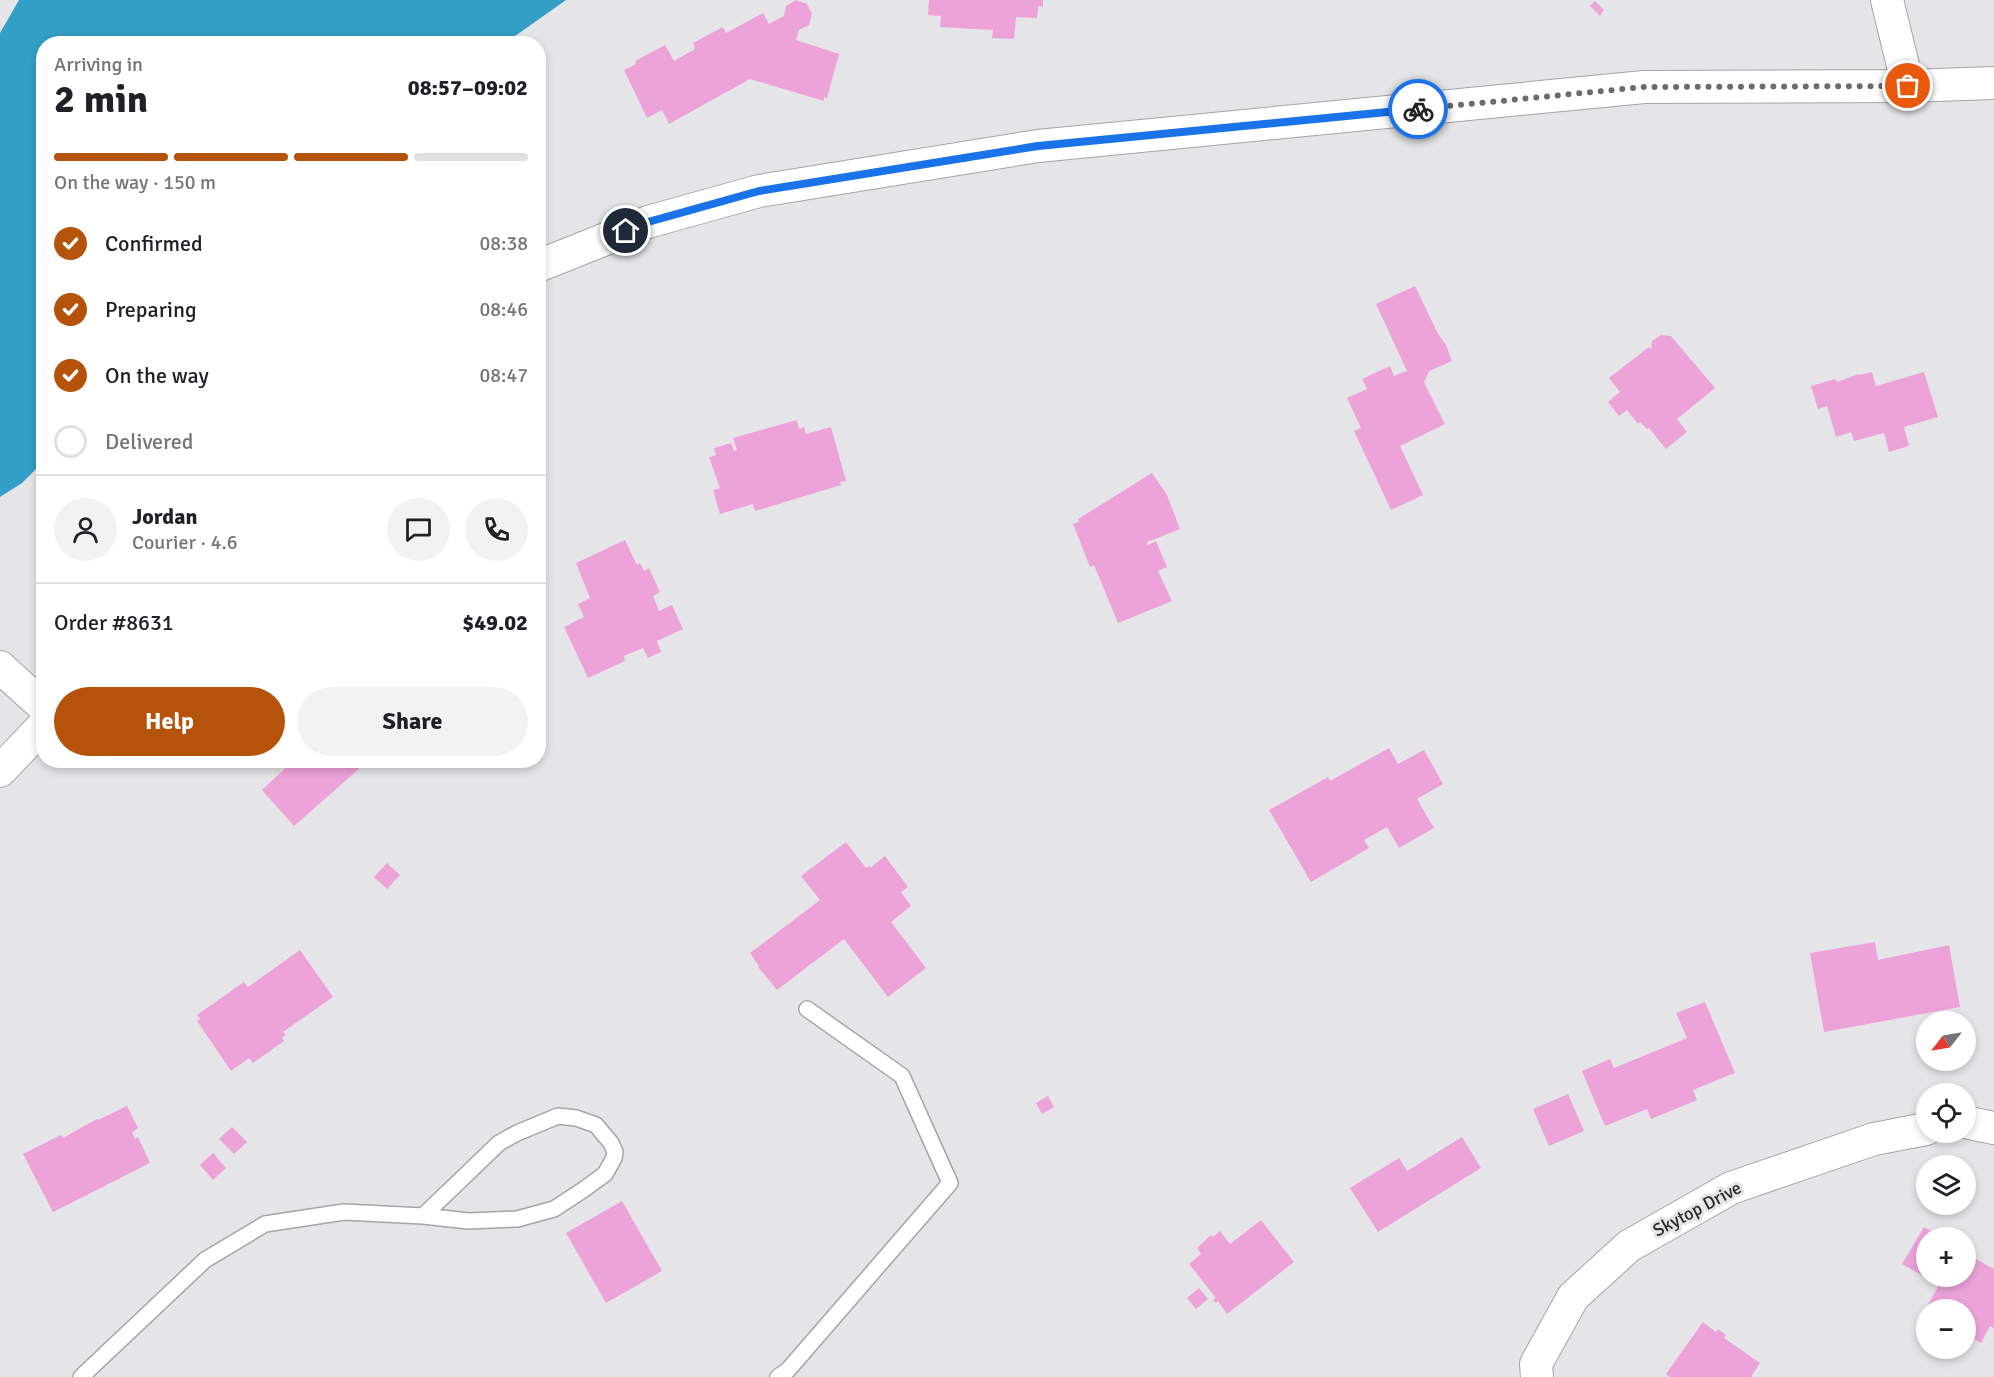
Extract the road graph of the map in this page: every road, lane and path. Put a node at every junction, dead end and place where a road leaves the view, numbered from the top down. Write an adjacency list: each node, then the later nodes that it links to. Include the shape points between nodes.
1 (1887, 0): 3 (street)
2 (1994, 83): 3 (street)
3 (1908, 86): 4 (street, via 1644,87 1038,146 759,191 648,222)
4 (546, 263)
5 (0, 667): 6 (street)
6 (36, 699)
7 (36, 733): 8 (street)
8 (0, 771)
9 (807, 1009): 15 (lane, via 902,1076 950,1183)
10 (1976, 1124): 11 (street)
11 (1994, 1128)
12 (1916, 1132): 16 (street, Skytop Drive, via 1874,1139 1731,1188 1629,1246 1573,1297 1536,1364)
13 (423, 1216): 13 (lane, via 468,1221 517,1219 554,1209 605,1174 615,1152 596,1125 558,1116 499,1143); 14 (lane, via 344,1212 266,1224 205,1260)
14 (81, 1377)
15 (778, 1377)
16 (1537, 1377)

